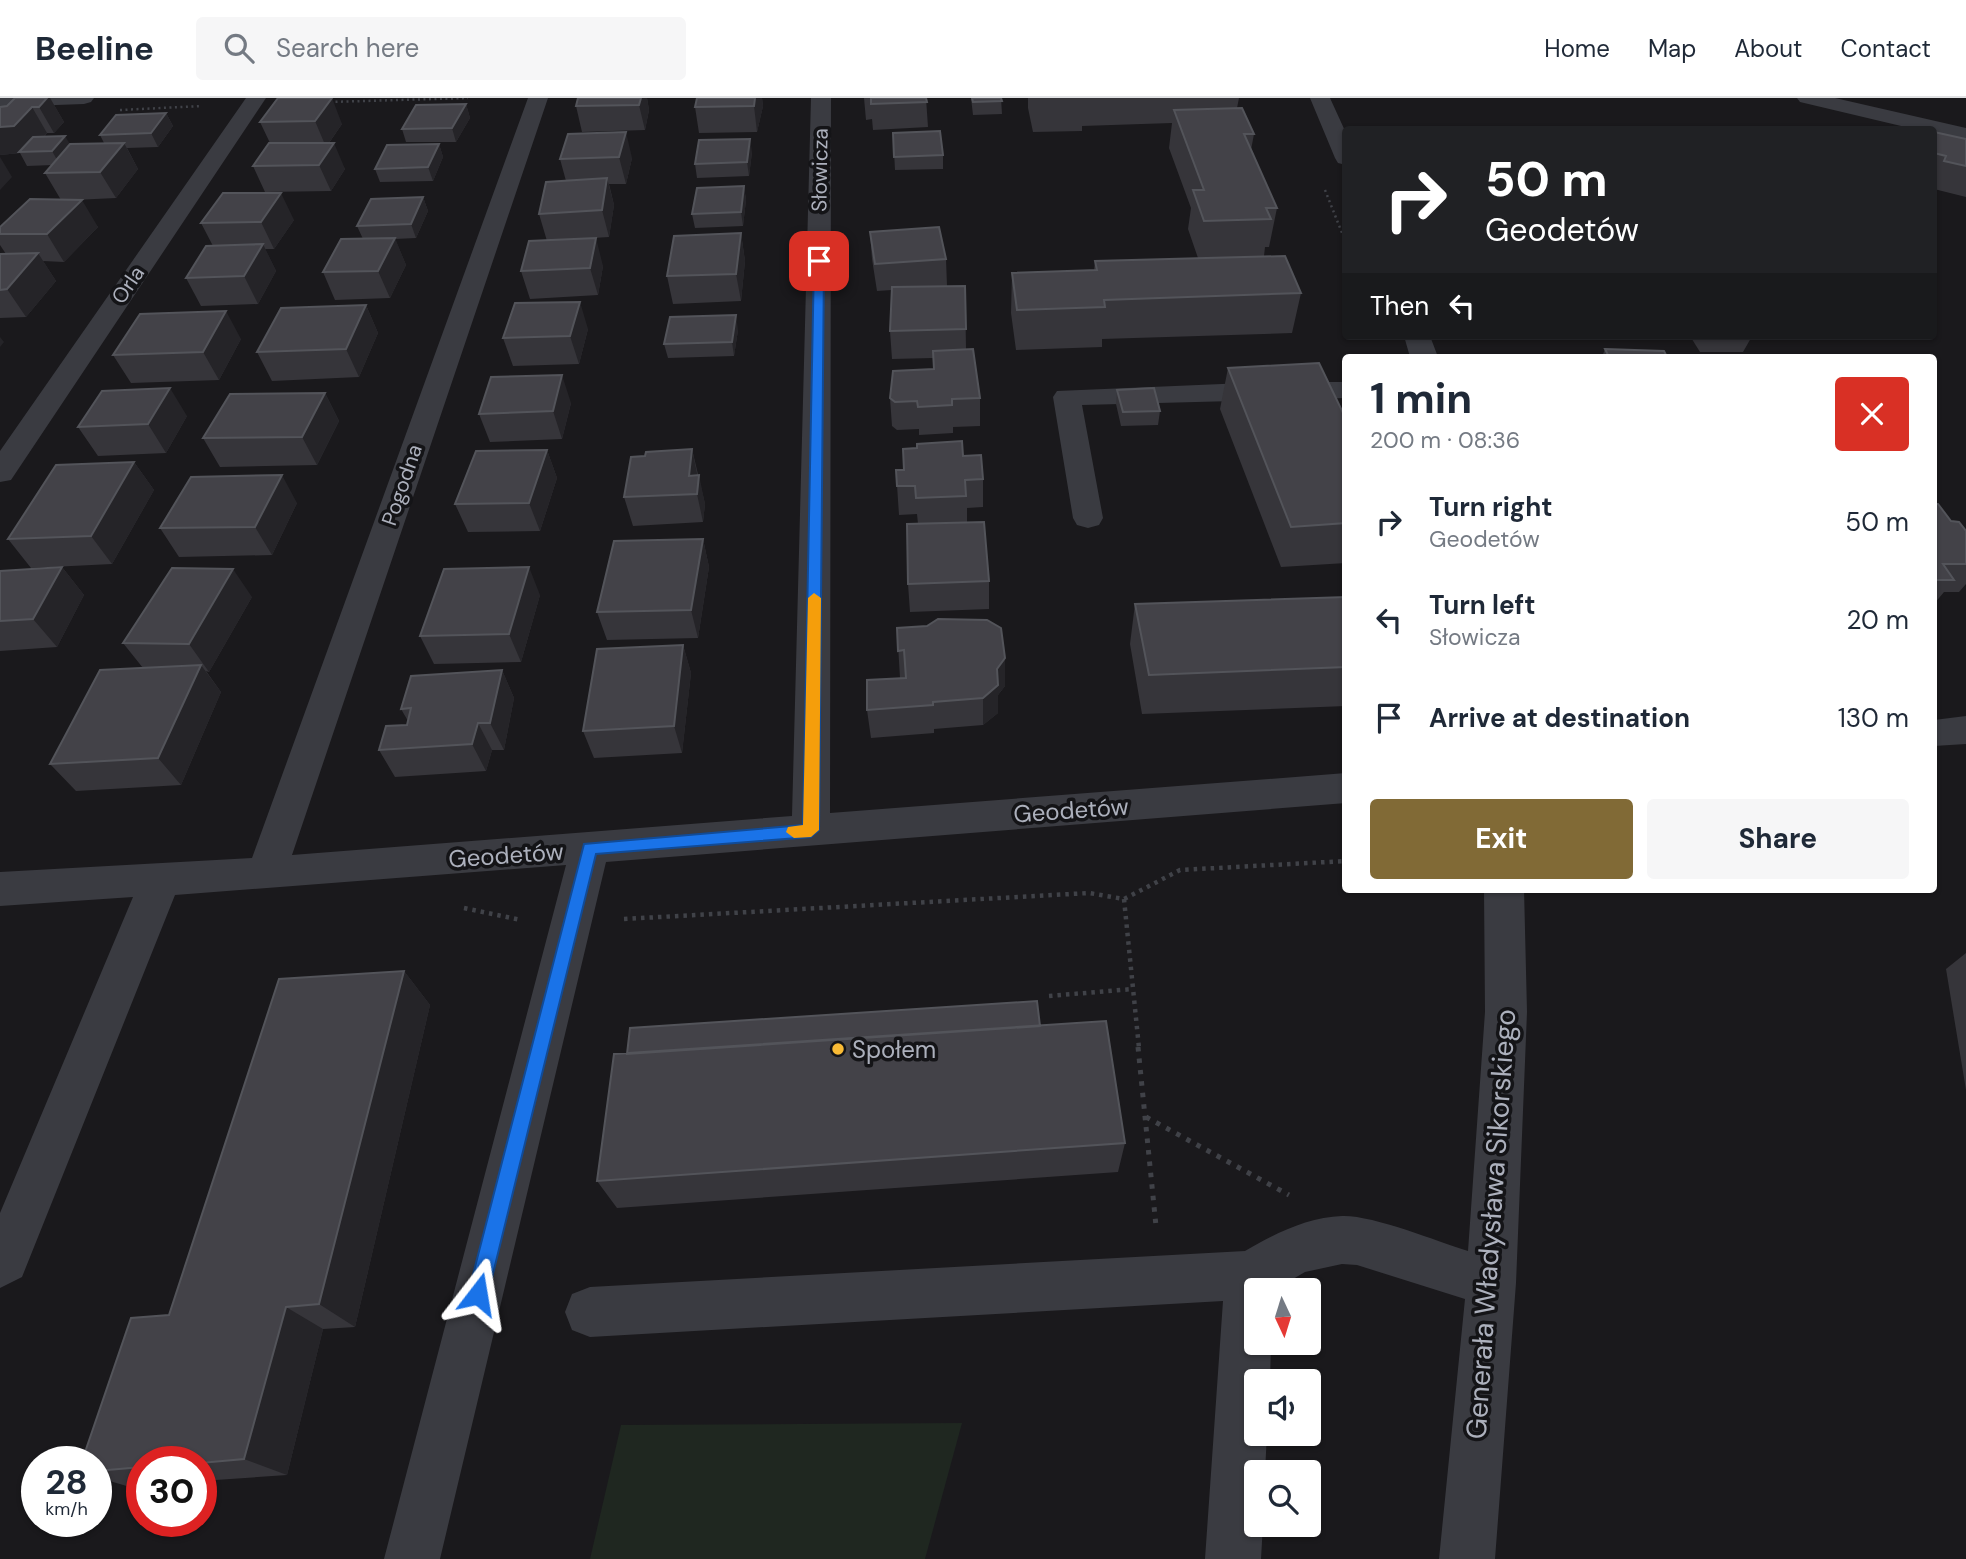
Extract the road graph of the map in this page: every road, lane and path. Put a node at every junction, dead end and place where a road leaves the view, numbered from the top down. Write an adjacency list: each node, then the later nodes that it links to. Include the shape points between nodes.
1 (84, 98): 8 (street)
2 (256, 98): 15 (street, Orla)
3 (468, 98): 9 (path)
4 (538, 98): 23 (street, Pogodna)
5 (821, 98): 20 (street, Słowicza)
6 (1320, 98): 13 (street)
7 (1807, 98): 10 (street)
8 (0, 100)
9 (330, 102)
10 (1931, 126)
11 (1937, 127): 12 (street)
12 (1966, 134)
13 (1342, 149)
14 (1342, 390): 16 (street, via 1067,397)
15 (0, 473)
16 (1088, 518)
17 (1966, 730): 18 (street)
18 (1937, 733)
19 (1342, 788): 20 (street, Geodetów)
20 (811, 830): 21 (street, Geodetów)
21 (590, 848): 23 (street, Geodetów); 36 (street)
22 (1342, 861): 27 (path, via 1180,870 1124,899)
23 (266, 873): 24 (street, Geodetów)
24 (161, 879): 25 (street, Geodetów); 31 (street)
25 (0, 889)
26 (1504, 893): 34 (street, Generała Władysława Sikorskiego, via 1506,1012)
27 (1133, 989): 28 (path); 29 (path)
28 (1049, 996)
29 (1145, 1116): 30 (path, via 1308,1205); 33 (path)
30 (1344, 1239): 32 (street, via 1306,1245); 34 (street)
31 (0, 1263)
32 (1250, 1275): 33 (street); 37 (street)
33 (1161, 1280): 35 (street)
34 (1491, 1283): 38 (street, Generała Władysława Sikorskiego)
35 (590, 1312)
36 (412, 1559)
37 (1233, 1559)
38 (1467, 1559)

